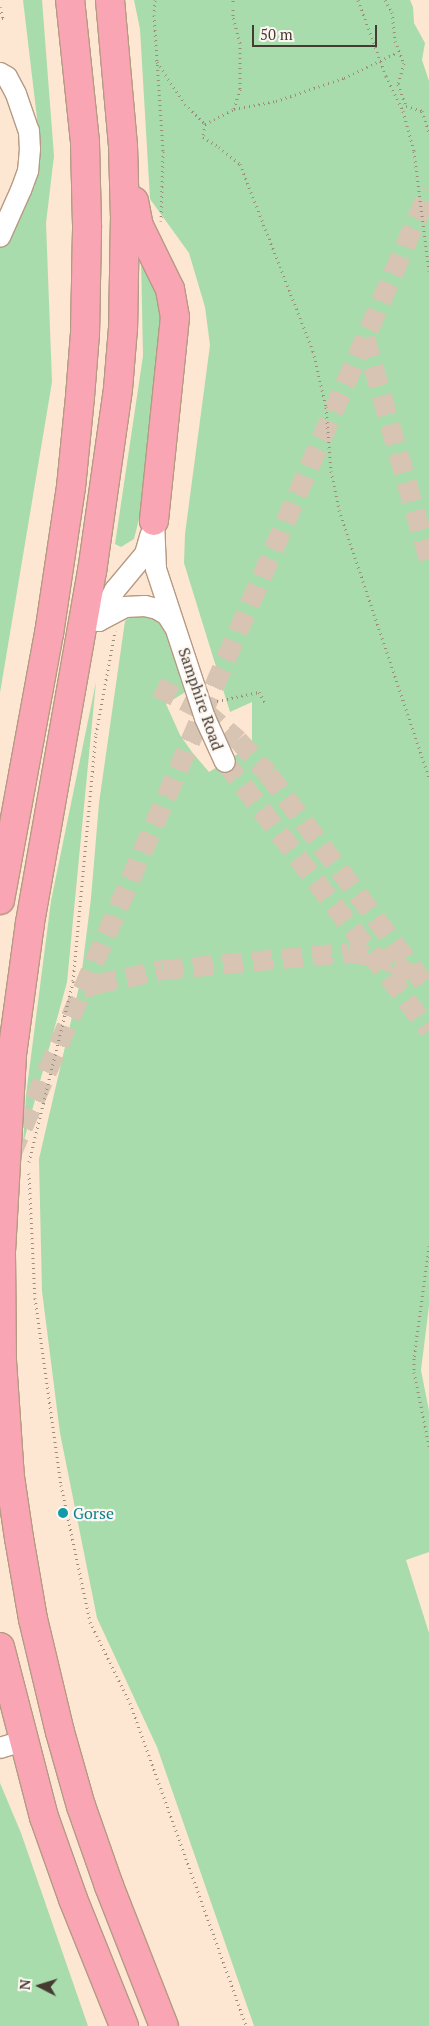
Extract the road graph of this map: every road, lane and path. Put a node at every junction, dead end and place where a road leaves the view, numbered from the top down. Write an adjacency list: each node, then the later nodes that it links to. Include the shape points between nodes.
1 (70, 0): 28 (highway, via 85,142 87,225 80,397 71,487 49,634)
2 (110, 0): 16 (highway)
3 (155, 0): 11 (path)
4 (233, 0): 13 (path, via 233,16 240,43 240,89)
5 (358, 0): 10 (path)
6 (385, 0): 9 (path, via 392,12)
7 (0, 7): 8 (path, via 4,18)
8 (0, 18)
9 (398, 52): 10 (path); 15 (path, via 404,63 398,84 406,106 422,111)
10 (380, 60): 13 (path, via 344,78 276,100); 19 (path, via 403,111 414,151)
11 (156, 61): 14 (path, via 185,104); 17 (path, via 163,151)
12 (0, 73): 18 (lane, via 7,77 16,94 29,130 30,149 28,171)
13 (234, 108): 14 (path)
14 (205, 124): 26 (path, via 203,137 240,164 313,350 326,407 331,471 339,510)
15 (429, 132)
16 (122, 146): 20 (highway, via 139,226 165,276 174,310 174,343); 27 (highway, via 124,283 118,389 92,571)
17 (161, 224)
18 (0, 237)
19 (429, 271)
20 (154, 521): 21 (lane, via 145,554 115,590); 22 (lane, Samphire Road, via 156,570)
21 (108, 624): 22 (lane, Samphire Road, via 125,606 145,606 167,615); 27 (highway); 35 (path, via 73,981 28,1164 35,1298 61,1485 90,1622 130,1703)
22 (178, 635): 25 (lane, Samphire Road, via 205,718)
23 (209, 703): 24 (path, via 259,692)
24 (266, 704)
25 (225, 762)
26 (429, 778)
27 (52, 795): 34 (highway, via 12,1055 6,1137 1,1273 4,1404 10,1477 33,1619 78,1797)
28 (0, 900)
29 (429, 1246): 30 (path, via 414,1358)
30 (429, 1446)
31 (0, 1647): 32 (highway)
32 (12, 1745): 33 (highway, via 44,1817 73,1900)
33 (124, 2026)
34 (164, 2026)
35 (246, 2026)

